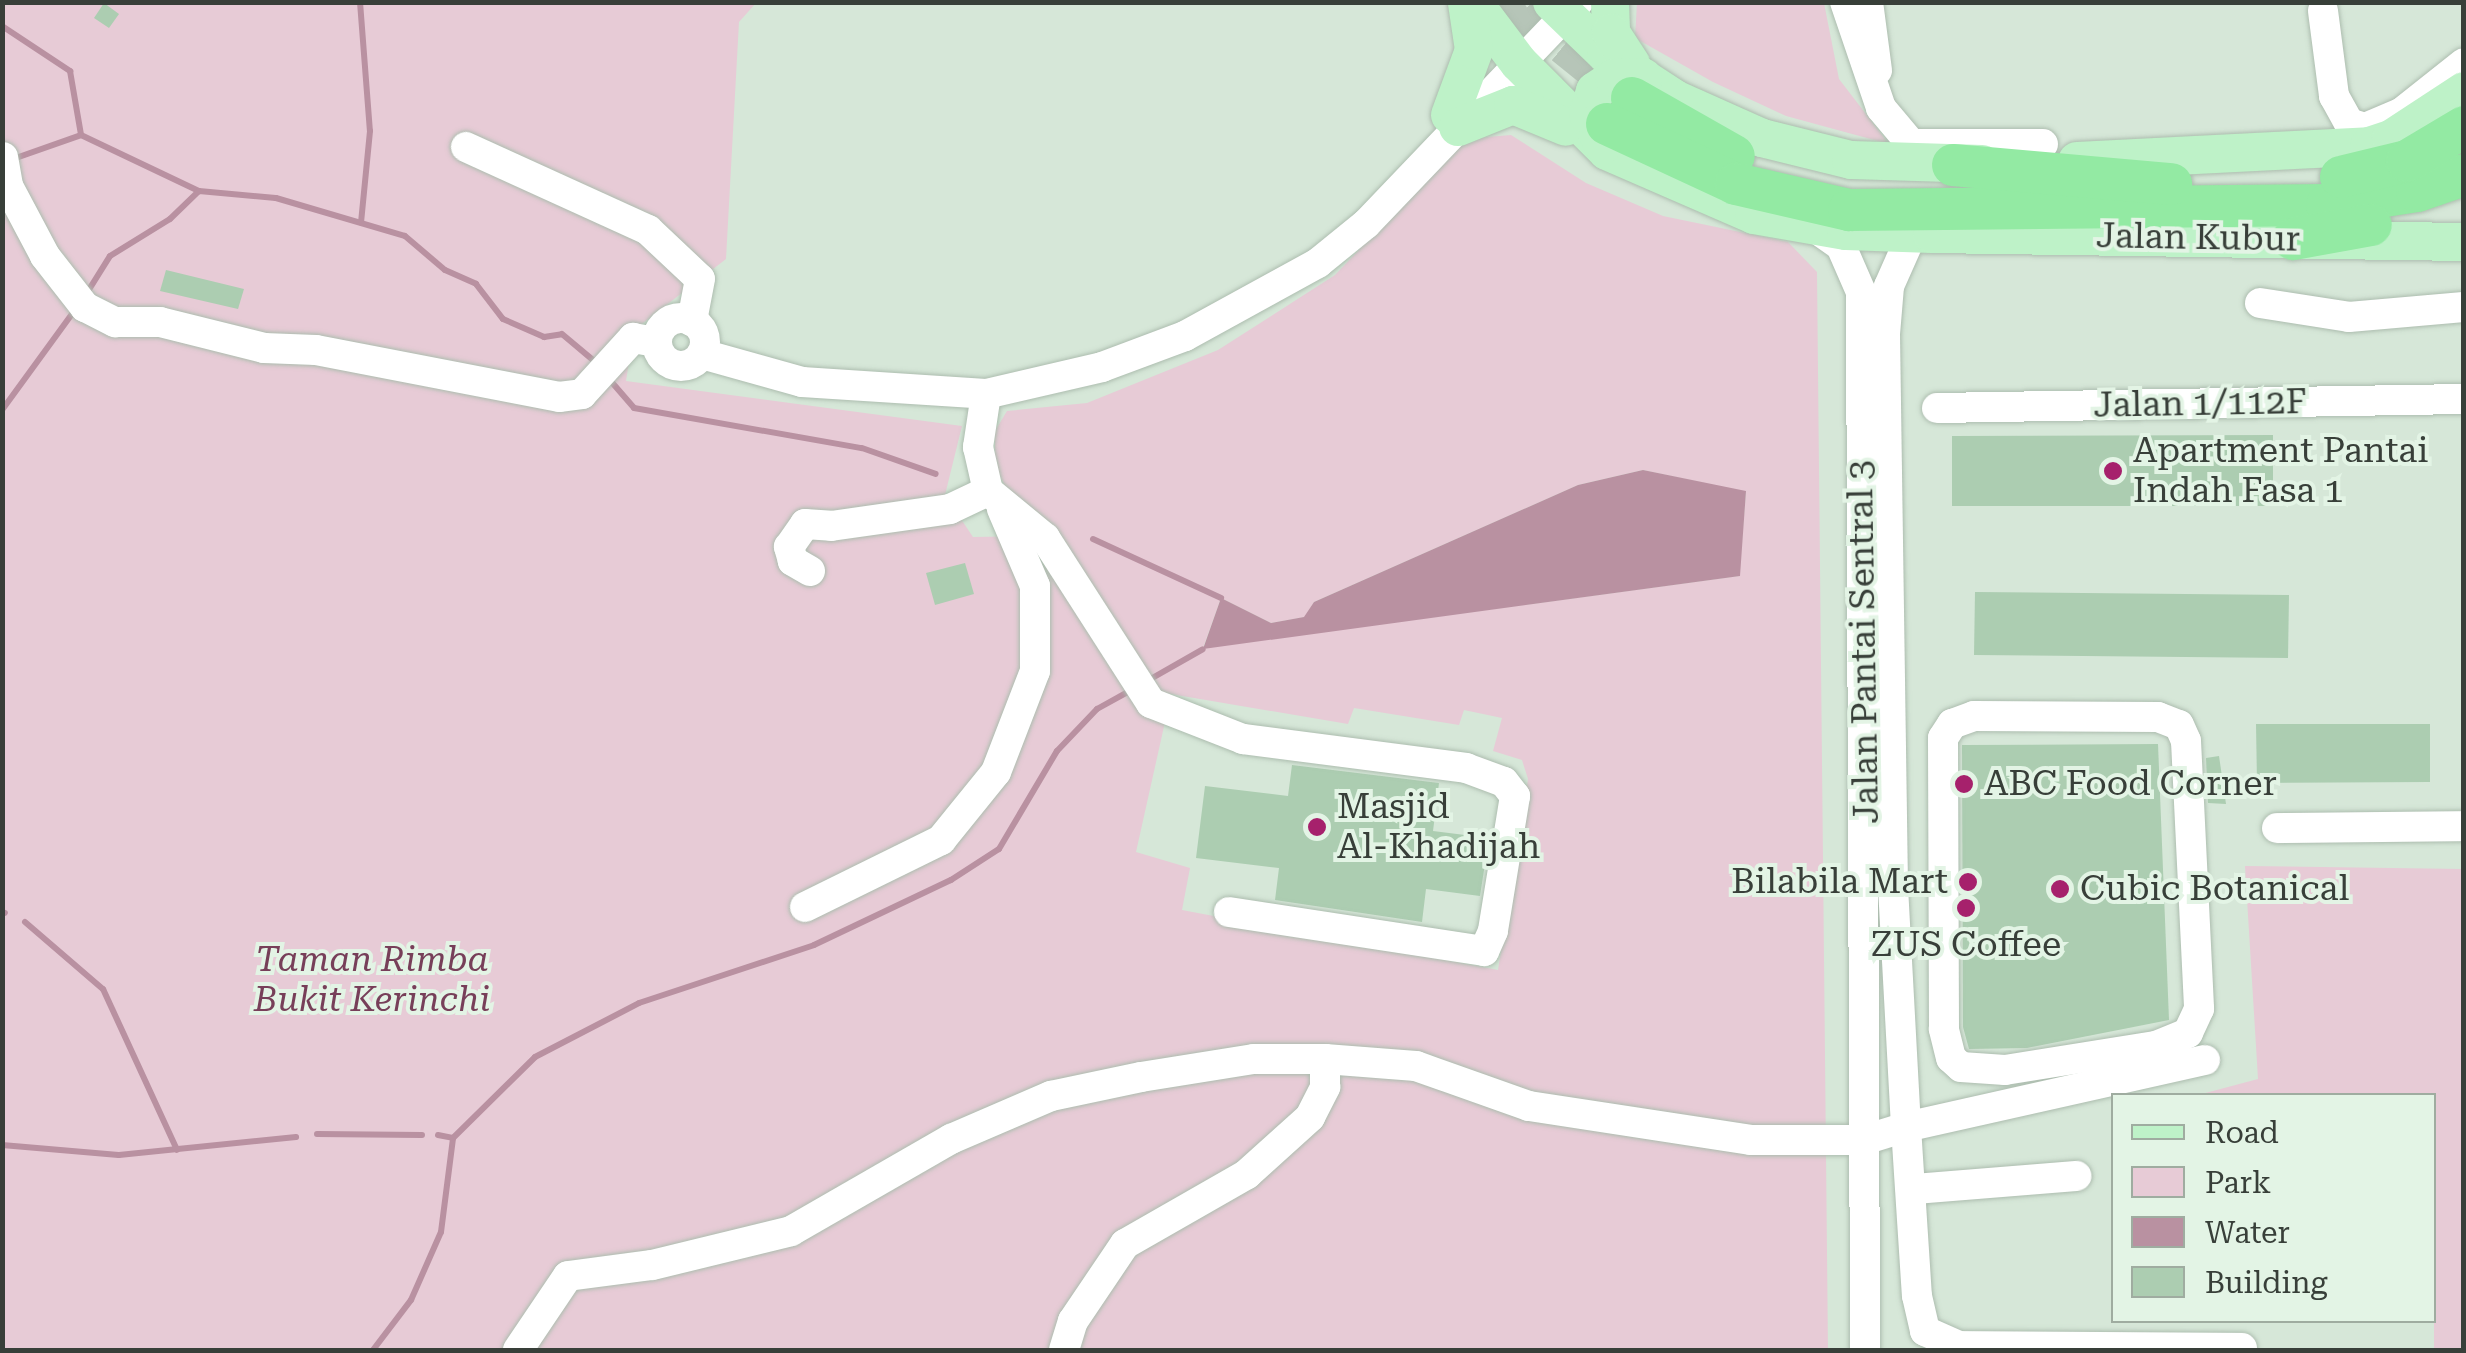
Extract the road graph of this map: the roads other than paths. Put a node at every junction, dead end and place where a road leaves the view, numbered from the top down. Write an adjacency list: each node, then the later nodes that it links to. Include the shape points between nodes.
1 (1470, 2): 7 (main road); 12 (main road, via 1472,65)
2 (1610, 2): 11 (main road)
3 (1845, 2): 10 (street)
4 (1868, 2): 10 (street)
5 (1562, 6): 7 (street); 11 (main road)
6 (2323, 11): 8 (street, via 2334,96 2349,122 2365,128 2401,112)
7 (1515, 58): 11 (main road); 12 (street)
8 (2464, 63)
9 (2464, 91): 16 (main road, via 2369,146 2136,158)
10 (1880, 108): 16 (street)
11 (1622, 113): 12 (main road, via 1514,105); 16 (main road, via 1708,117 1851,160); 19 (highway, via 1797,175); 21 (main road, Jalan Kubur, via 1712,200)
12 (1454, 121): 31 (street, via 1283,283 1152,348)
13 (2464, 126): 19 (highway, via 2378,172)
14 (2043, 144): 16 (street)
15 (466, 147): 28 (street, via 627,218 700,279)
16 (1930, 158): 19 (highway)
17 (4, 163): 29 (street, via 24,219 79,302 115,322 160,322 264,348 316,350 528,393 582,394 634,338)
18 (2464, 175): 19 (highway, via 2418,191 2327,205)
19 (2178, 195): 22 (highway)
20 (2464, 200): 23 (highway)
21 (1810, 225): 22 (main road, Jalan Kubur); 25 (street, Jalan Pantai Sentral 3, via 1841,246)
22 (1922, 234): 23 (main road, Jalan Kubur); 25 (street, via 1877,263); 39 (street, via 1889,286 1885,334)
23 (2293, 239): 24 (main road, Jalan Kubur)
24 (2464, 242)
25 (1861, 292): 39 (street, Jalan Pantai Sentral 3)
26 (2260, 304): 27 (street, via 2349,318)
27 (2464, 306)
28 (692, 321): 29 (street, via 666,323); 30 (street, via 704,336)
29 (656, 342): 30 (street, via 671,364 685,366)
30 (702, 354): 31 (street, via 802,382)
31 (986, 394): 34 (street, via 978,448)
32 (2464, 399): 33 (street, Jalan 1/112F)
33 (1937, 408)
34 (995, 500): 35 (street, via 806,524 789,547 793,561); 40 (street, via 1035,586 1036,671 996,772 940,840); 41 (street, via 1045,538 1126,673 1170,715 1243,738 1466,768 1504,782 1515,796 1494,931 1484,952)
35 (810, 571)
36 (2464, 826): 37 (street)
37 (2277, 828)
38 (1942, 884): 38 (street, via 1943,738 1952,724 1974,716 2158,717 2179,725 2186,740 2196,1025 2155,1046 2005,1070 1962,1067 1950,1058 1944,1030); 39 (street)
39 (1880, 886): 44 (street); 45 (street, Jalan Pantai Sentral 3)
40 (805, 906)
41 (1229, 912)
42 (1324, 1059): 45 (street, via 1416,1066 1529,1106 1639,1126 1750,1140); 49 (street, via 1254,1059 1051,1096 951,1140 791,1231 652,1265 568,1276); 50 (street, via 1325,1087 1300,1127 1247,1174 1125,1244 1073,1321)
43 (2205, 1060): 44 (street)
44 (1906, 1127): 45 (street); 47 (street)
45 (1864, 1140): 51 (street, Jalan Pantai Sentral 3)
46 (2076, 1176): 47 (street)
47 (1914, 1188): 48 (street, via 1918,1306 1924,1331 1934,1339 1958,1346)
48 (2242, 1348)
49 (518, 1350)
50 (1064, 1350)
51 (1866, 1350)

